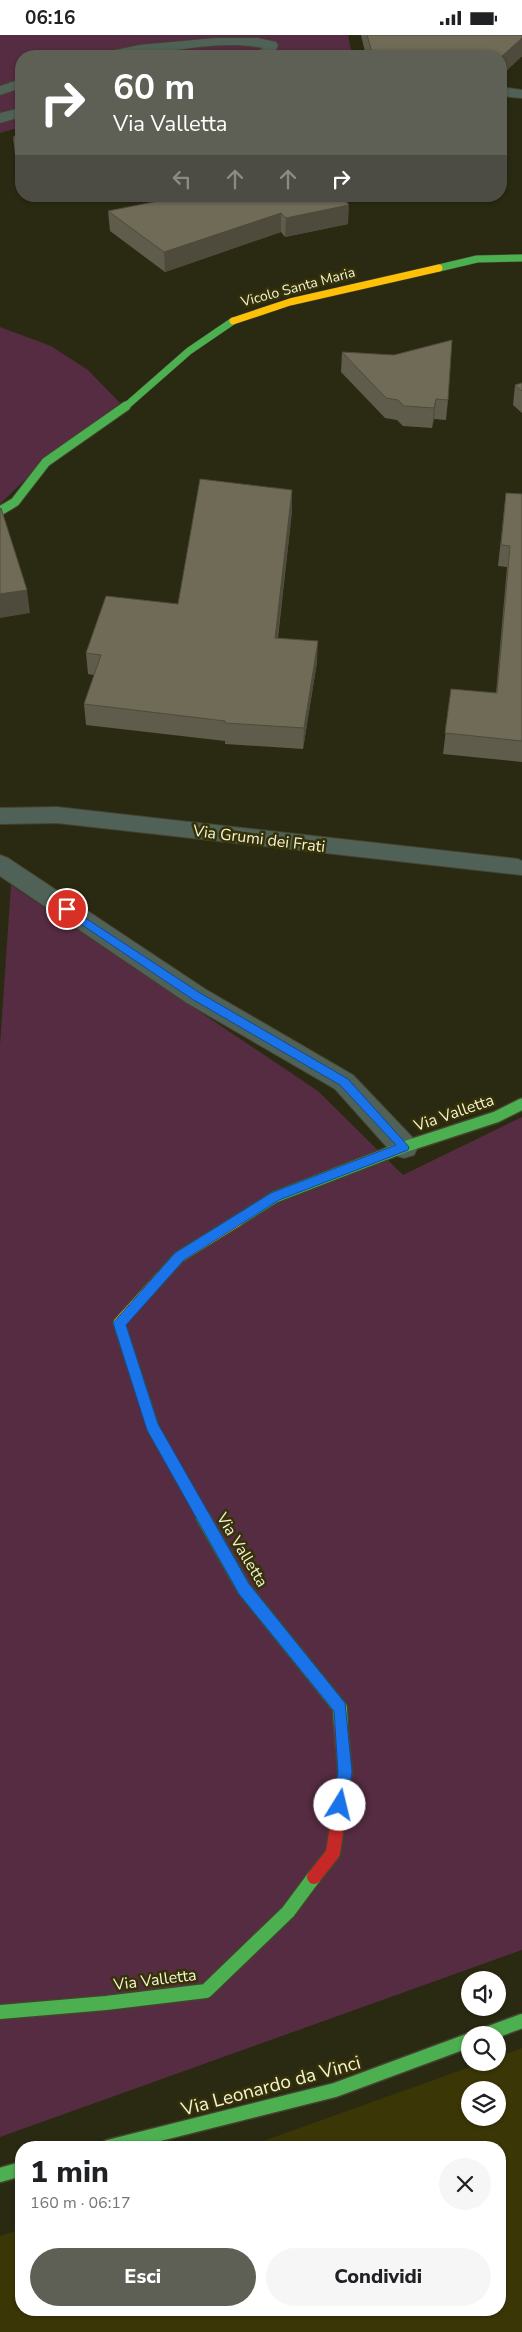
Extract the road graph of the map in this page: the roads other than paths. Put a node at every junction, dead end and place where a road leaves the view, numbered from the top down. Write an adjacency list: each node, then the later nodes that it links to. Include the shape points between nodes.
1 (136, 50): 2 (street, via 210,40 252,39 266,41 271,45)
2 (270, 50)
3 (15, 85): 4 (street)
4 (0, 91)
5 (507, 92): 6 (street)
6 (522, 95)
7 (15, 114): 8 (street)
8 (0, 118)
9 (522, 258): 10 (street, Vicolo Santa Maria, via 476,259 290,302 235,319 189,351 117,414 46,462 15,502)
10 (0, 511)
11 (0, 816): 13 (street, Via Grumi dei Frati, via 57,815)
12 (0, 864): 15 (street, via 196,996 344,1082)
13 (518, 868)
14 (522, 1104): 15 (street, Via Valletta, via 496,1117)
15 (404, 1147): 16 (street, Via Valletta, via 275,1197 179,1257 119,1323 152,1426 244,1589 340,1708 345,1772 333,1853 288,1912 206,1991)
16 (0, 2012)
17 (522, 2021): 18 (street)
18 (506, 2027)
19 (461, 2043): 20 (street, Via Leonardo da Vinci, via 335,2090)
20 (132, 2141)
21 (15, 2171): 22 (street)
22 (0, 2175)

